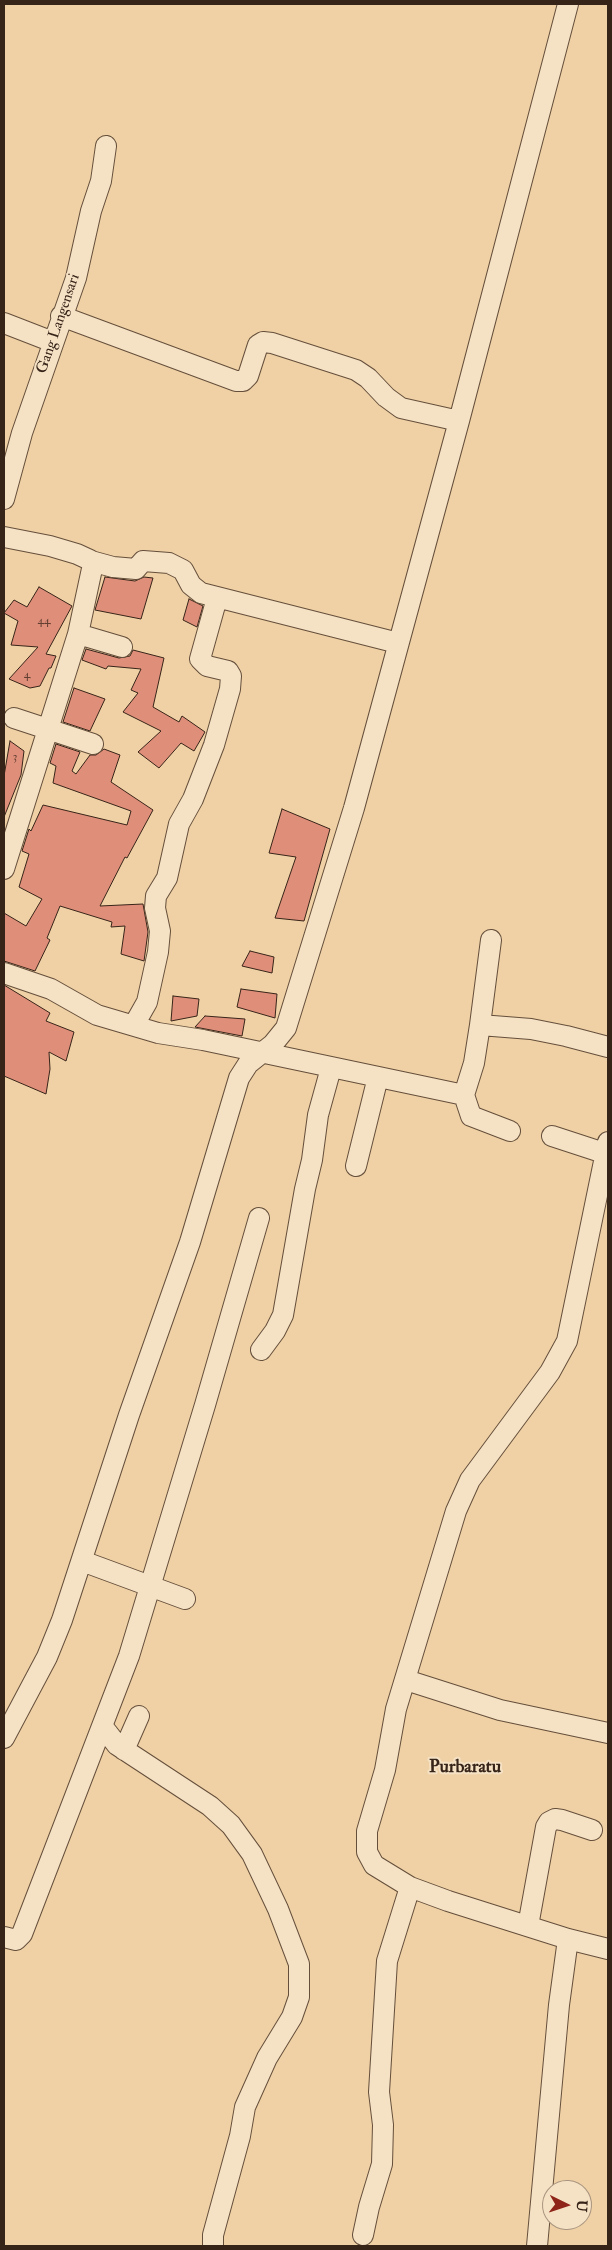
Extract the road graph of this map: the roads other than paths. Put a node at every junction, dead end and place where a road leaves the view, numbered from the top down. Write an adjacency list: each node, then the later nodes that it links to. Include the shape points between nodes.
1 (568, 4): 6 (street)
2 (106, 146): 3 (street, Gang Langensari, via 101,181 76,278)
3 (61, 316): 5 (street, Gang Langensari); 6 (street, via 236,381 243,381 248,376 258,345 272,343 356,370 401,408)
4 (4, 322): 5 (street)
5 (53, 342): 7 (street, Gang Langensari, via 22,433)
6 (459, 421): 12 (street)
7 (4, 500)
8 (4, 537): 9 (street, via 50,546)
9 (91, 562): 10 (street, via 128,569 138,568 147,560 169,563 183,570 196,590); 11 (street, via 93,569)
10 (217, 598): 12 (street); 20 (street, via 200,659 207,666 228,671 230,689 214,746 180,824 167,878 156,896 160,931 158,952 146,1002)
11 (78, 634): 13 (street); 15 (street)
12 (398, 643): 23 (street, via 354,808 286,1028 273,1044)
13 (122, 647)
14 (14, 718): 15 (street)
15 (49, 730): 16 (street); 17 (street)
16 (93, 744)
17 (4, 868)
18 (491, 940): 21 (street)
19 (4, 973): 20 (street, via 51,989 96,1015)
20 (134, 1025): 23 (street, via 158,1033)
21 (480, 1025): 22 (street, via 531,1029); 26 (street, via 474,1063)
22 (608, 1047)
23 (260, 1053): 24 (street); 33 (street, via 238,1078 190,1242)
24 (331, 1068): 25 (street); 32 (street, via 318,1115 283,1315)
25 (378, 1077): 26 (street); 30 (street)
26 (464, 1095): 27 (street, via 471,1116)
27 (510, 1131)
28 (552, 1136): 29 (street)
29 (606, 1147): 36 (street, via 567,1341 550,1372 490,1450 462,1495)
30 (356, 1166)
31 (259, 1218): 34 (street)
32 (261, 1350)
33 (82, 1560): 34 (street); 40 (street, via 51,1650)
34 (155, 1587): 35 (street); 38 (street)
35 (186, 1599)
36 (406, 1680): 39 (street, via 500,1710); 43 (street, via 367,1831 367,1852 374,1864)
37 (139, 1716): 41 (street)
38 (104, 1727): 41 (street, via 114,1742); 45 (street, via 22,1934 16,1940)
39 (608, 1733)
40 (4, 1738)
41 (126, 1744): 49 (street, via 231,1825 252,1854 299,1964 296,2007 267,2058 245,2107)
42 (592, 1830): 44 (street, via 562,1820 549,1822)
43 (410, 1887): 44 (street); 48 (street, via 387,1961 380,2092 382,2164)
44 (528, 1926): 46 (street)
45 (4, 1937)
46 (568, 1939): 47 (street); 50 (street)
47 (608, 1949)
48 (362, 2235)
49 (213, 2246)
50 (537, 2246)

